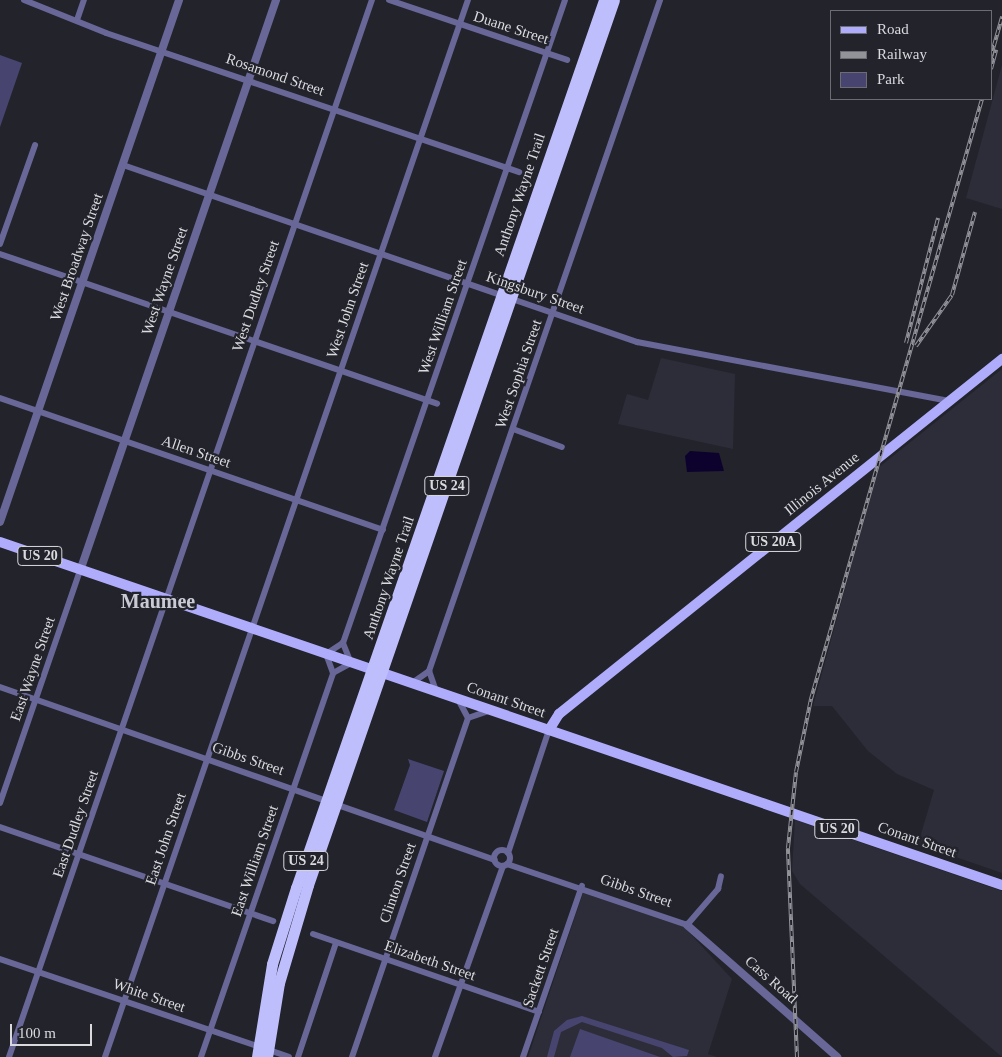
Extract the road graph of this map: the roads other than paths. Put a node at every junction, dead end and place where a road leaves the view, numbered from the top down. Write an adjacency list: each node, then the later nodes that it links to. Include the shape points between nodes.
1 (84, 0): 12 (street)
2 (179, 0): 14 (street, West Broadway Street)
3 (276, 0): 17 (street, West Wayne Street)
4 (372, 0): 18 (street, West Dudley Street)
5 (389, 0): 13 (street, Duane Street)
6 (468, 0): 13 (street, West John Street)
7 (565, 0): 15 (street, West William Street)
8 (604, 0): 31 (highway, Anthony Wayne Trail / US 24)
9 (614, 0): 31 (highway, Anthony Wayne Trail / US 24)
10 (660, 0): 33 (street, West Sophia Street)
11 (24, 1): 12 (street, Rosamond Street)
12 (77, 20): 14 (street, Rosamond Street)
13 (460, 24): 15 (street, Duane Street); 19 (street, West John Street)
14 (163, 50): 17 (street, Rosamond Street); 21 (street, West Broadway Street)
15 (547, 53): 16 (street, Duane Street); 22 (street, West William Street)
16 (567, 60)
17 (249, 79): 18 (street, Rosamond Street); 24 (street, West Wayne Street)
18 (335, 108): 19 (street, Rosamond Street); 25 (street, West Dudley Street)
19 (420, 138): 22 (street, Rosamond Street); 28 (street, West John Street)
20 (34, 145): 26 (street)
21 (123, 165): 24 (street, Kingsbury Street); 29 (street, West Broadway Street)
22 (508, 168): 23 (street, Rosamond Street); 30 (street, West William Street)
23 (519, 172)
24 (209, 194): 25 (street, Kingsbury Street); 32 (street, West Wayne Street)
25 (294, 224): 28 (street, Kingsbury Street); 34 (street, West Dudley Street)
26 (0, 244)
27 (0, 254): 29 (street)
28 (381, 254): 30 (street, Kingsbury Street); 36 (street, West John Street)
29 (83, 282): 32 (street); 41 (street, West Broadway Street)
30 (468, 284): 31 (street, Kingsbury Street); 38 (street, West William Street)
31 (507, 297): 33 (street, Kingsbury Street); 57 (highway, Anthony Wayne Trail / US 24)
32 (169, 312): 34 (street); 43 (street, West Wayne Street)
33 (553, 312): 39 (street, Kingsbury Street, via 637,342); 42 (street, West Sophia Street)
34 (254, 341): 36 (street); 45 (street, West Dudley Street)
35 (1002, 359): 39 (main road, Illinois Avenue / US 20A)
36 (340, 371): 38 (street); 46 (street, West John Street)
37 (0, 398): 41 (street, Allen Street)
38 (427, 400): 40 (street); 48 (street, West William Street)
39 (950, 401): 67 (main road, Illinois Avenue / US 20A, via 559,714)
40 (437, 404)
41 (38, 412): 43 (street, Allen Street); 47 (street, West Broadway Street)
42 (513, 429): 44 (street); 56 (street, West Sophia Street)
43 (124, 441): 45 (street, Allen Street); 50 (street, West Wayne Street)
44 (562, 448)
45 (210, 470): 46 (street, Allen Street); 51 (street, West Dudley Street)
46 (296, 500): 48 (street, Allen Street); 52 (street, West John Street)
47 (0, 522)
48 (383, 530): 53 (street, West William Street)
49 (0, 542): 50 (main road, Conant Street / US 20)
50 (80, 571): 51 (main road, Conant Street / US 20); 62 (street, East Wayne Street)
51 (165, 599): 52 (main road, Conant Street / US 20); 66 (street, East Dudley Street)
52 (252, 629): 54 (main road, Conant Street / US 20); 68 (street, East John Street)
53 (343, 643): 54 (street); 55 (street)
54 (326, 654): 55 (main road, Conant Street / US 20); 58 (street)
55 (351, 663): 57 (main road, Conant Street / US 20); 58 (street)
56 (429, 671): 59 (street); 61 (street)
57 (378, 672): 59 (main road, Conant Street / US 20); 70 (highway, Anthony Wayne Trail / US 24)
58 (333, 673): 69 (street, East William Street)
59 (410, 684): 61 (main road, Conant Street / US 20)
60 (0, 687): 62 (street, Gibbs Street)
61 (436, 692): 63 (main road, Conant Street / US 20)
62 (36, 699): 66 (street, Gibbs Street); 71 (street, East Wayne Street)
63 (458, 699): 64 (main road, Conant Street / US 20); 65 (street)
64 (489, 710): 65 (street); 67 (main road, Conant Street / US 20)
65 (468, 718): 73 (street, Clinton Street)
66 (121, 729): 68 (street, Gibbs Street); 74 (street, East Dudley Street)
67 (549, 730): 75 (street); 78 (main road, Conant Street / US 20)
68 (207, 758): 69 (street, Gibbs Street); 77 (street, East John Street)
69 (293, 787): 70 (street, Gibbs Street); 80 (street, East William Street)
70 (332, 801): 73 (street, Gibbs Street); 92 (highway, Anthony Wayne Trail / US 24, via 272,964)
71 (0, 803)
72 (0, 827): 74 (street)
73 (429, 834): 75 (street, Gibbs Street); 86 (street, Clinton Street)
74 (79, 854): 77 (street); 87 (street, East Dudley Street)
75 (503, 858): 79 (street, Gibbs Street); 88 (street)
76 (721, 876): 82 (street, via 718,889)
77 (164, 884): 80 (street); 89 (street, East John Street)
78 (1002, 884)
79 (582, 886): 82 (street, Gibbs Street); 90 (street, Sackett Street)
80 (250, 913): 81 (street); 91 (street, East William Street)
81 (273, 921)
82 (687, 925): 101 (street, Cass Road)
83 (313, 934): 84 (street, Elizabeth Street)
84 (336, 943): 86 (street, Elizabeth Street); 97 (street)
85 (0, 959): 87 (street, White Street)
86 (385, 959): 88 (street, Elizabeth Street); 98 (street, Clinton Street)
87 (38, 971): 89 (street, White Street); 93 (street, East Dudley Street)
88 (460, 985): 90 (street, Elizabeth Street); 99 (street)
89 (124, 1001): 91 (street, White Street); 94 (street, East John Street)
90 (539, 1012): 100 (street, Sackett Street)
91 (210, 1030): 92 (street, White Street); 95 (street, East William Street)
92 (263, 1053): 96 (street, White Street)
93 (9, 1057)
94 (105, 1057)
95 (201, 1057)
96 (289, 1057)
97 (298, 1057)
98 (352, 1057)
99 (435, 1057)
100 (523, 1057)
101 (837, 1057)

